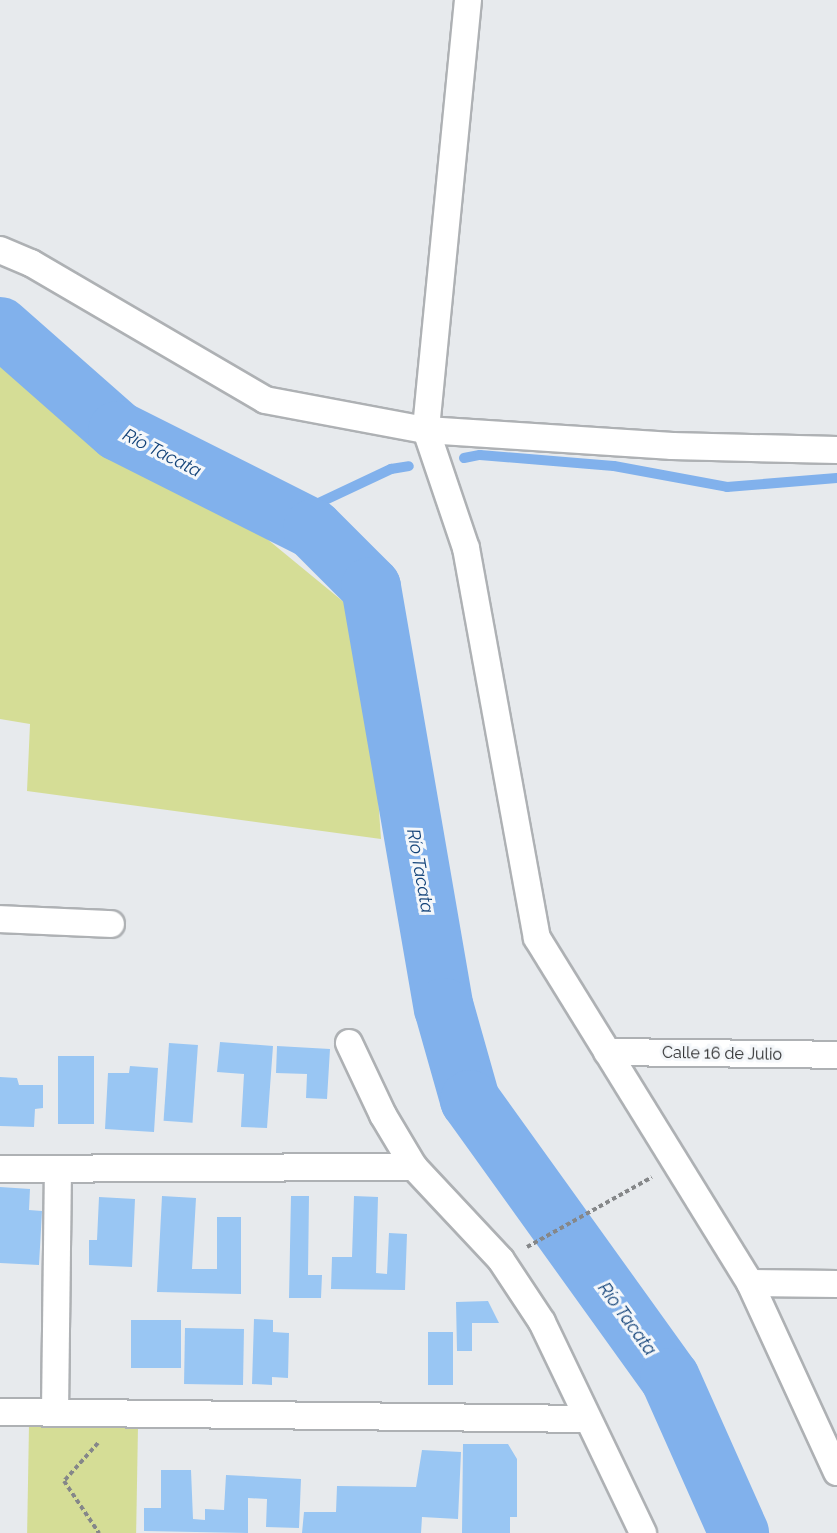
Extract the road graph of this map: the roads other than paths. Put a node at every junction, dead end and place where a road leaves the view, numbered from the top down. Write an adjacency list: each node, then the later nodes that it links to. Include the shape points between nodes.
1 (468, 0): 3 (street)
2 (0, 250): 3 (street, via 31,264 266,400)
3 (426, 430): 4 (street, via 672,446); 8 (street, via 466,548 537,938)
4 (837, 450)
5 (0, 919): 6 (street)
6 (111, 924)
7 (349, 1043): 10 (street, via 383,1116)
8 (607, 1052): 9 (street, Calle 16 de Julio); 13 (street)
9 (837, 1055)
10 (414, 1167): 12 (street); 17 (street, via 501,1260 542,1322)
11 (0, 1169): 12 (street)
12 (58, 1171): 16 (street)
13 (750, 1283): 14 (street); 18 (street)
14 (837, 1284)
15 (0, 1412): 16 (street)
16 (56, 1412): 17 (street)
17 (586, 1419): 19 (street)
18 (837, 1472)
19 (643, 1533)

